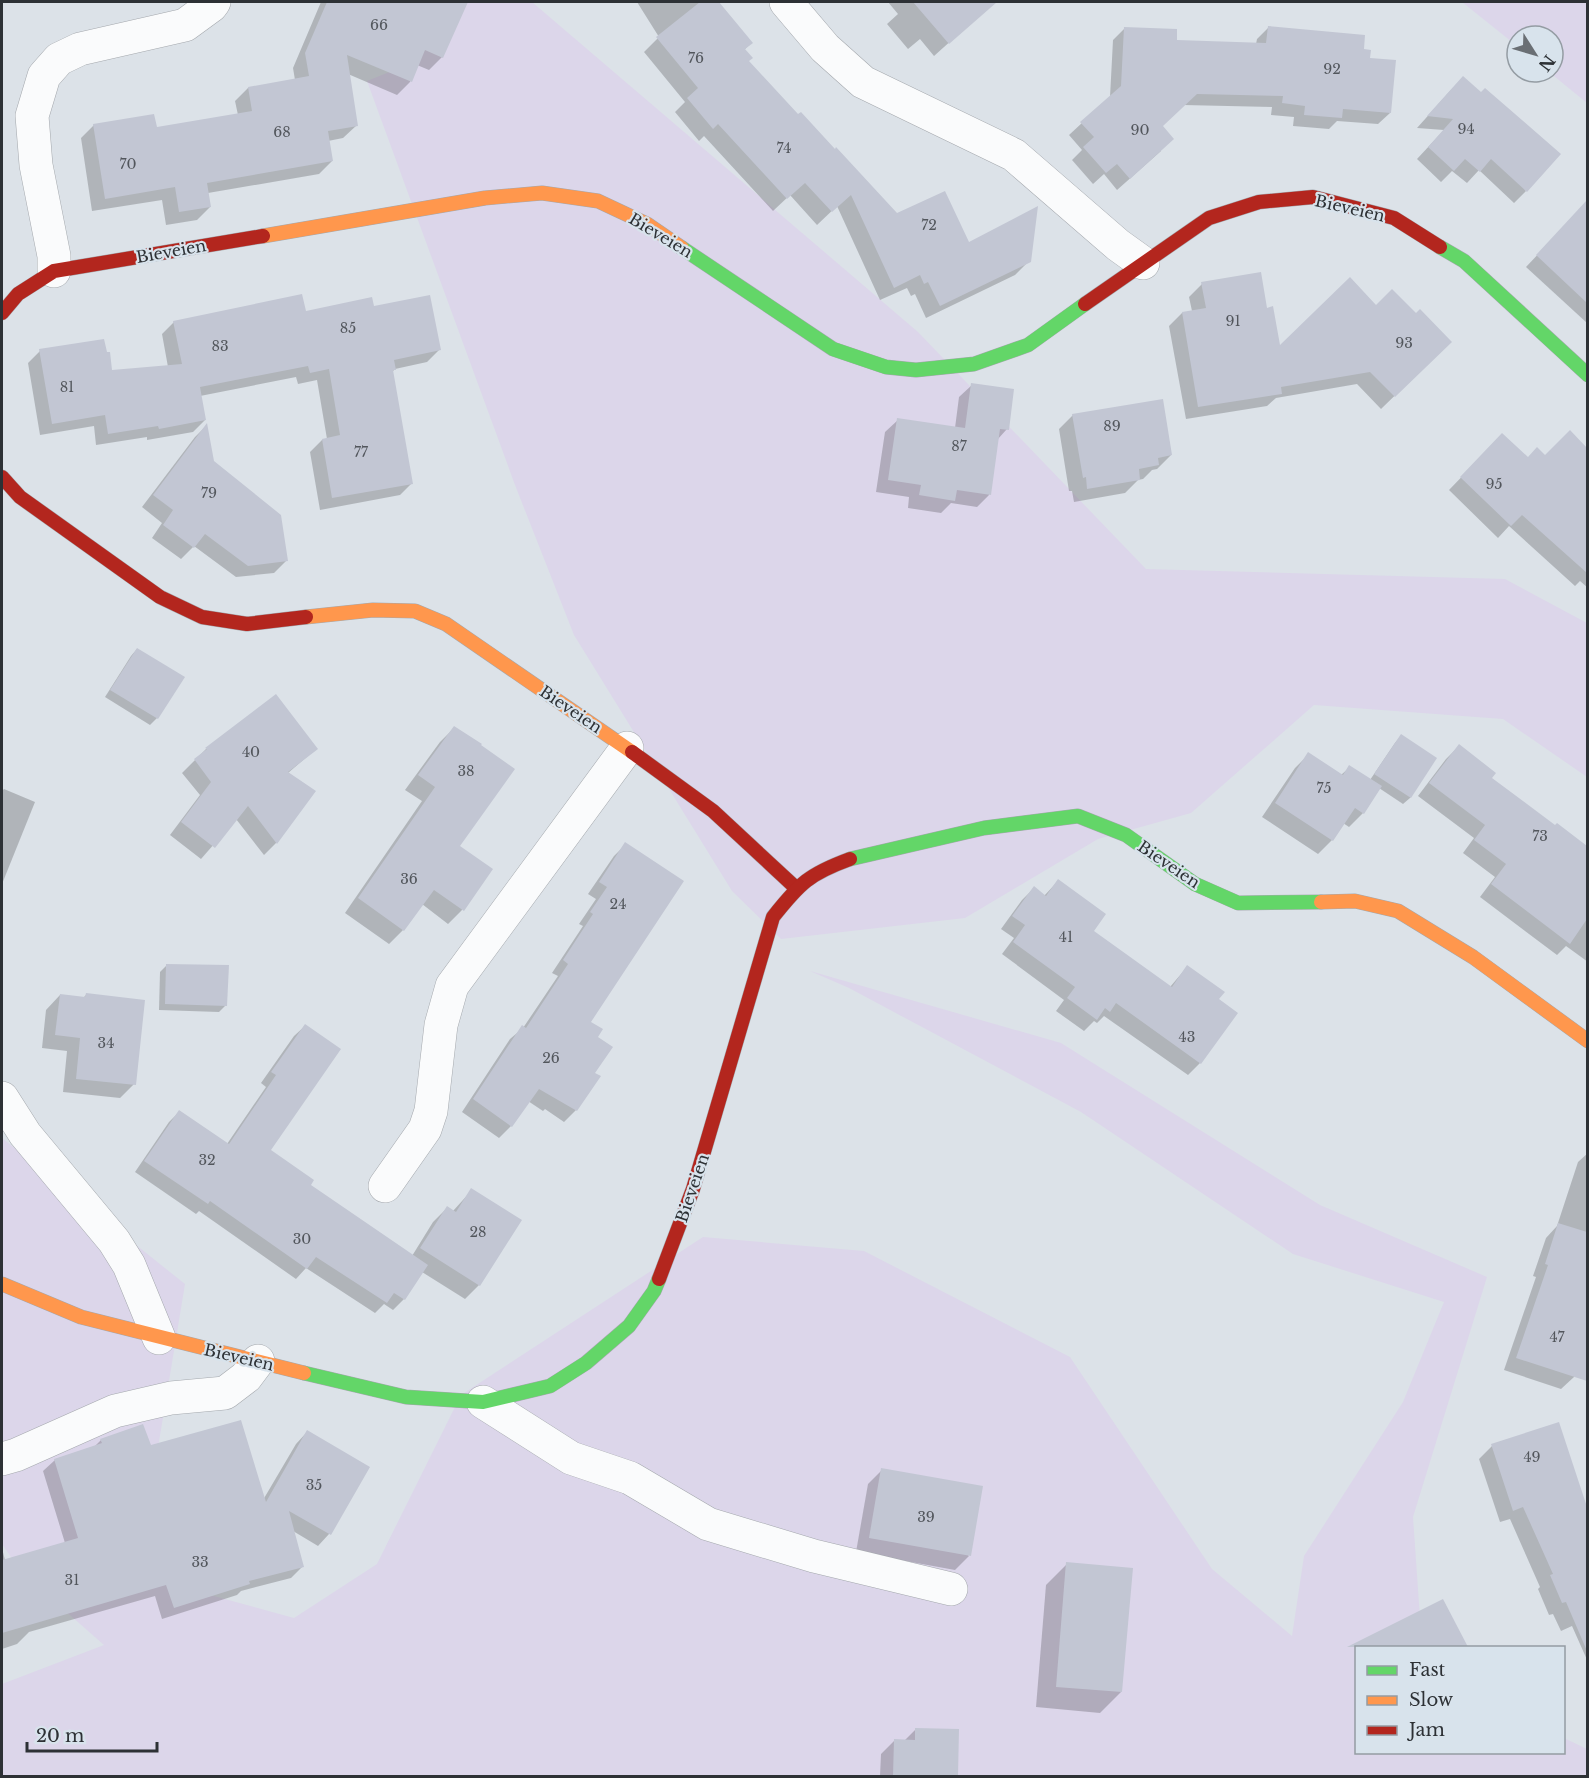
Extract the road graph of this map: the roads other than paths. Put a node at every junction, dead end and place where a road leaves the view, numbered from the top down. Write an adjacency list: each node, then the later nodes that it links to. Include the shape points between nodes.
1 (214, 2): 4 (street, via 185,25 80,50 59,59 44,76 32,116)
2 (786, 2): 3 (street, via 825,48 863,82 1014,155)
3 (1143, 262): 4 (street, Bieveien, via 1028,345 974,364 916,370 886,367 833,349 646,224 598,201 542,193 485,198); 6 (street, Bieveien, via 1209,218 1259,202 1313,197 1394,218 1464,261)
4 (54, 271): 5 (street, Bieveien, via 30,285)
5 (2, 313)
6 (1587, 375)
7 (2, 477): 8 (street, Bieveien, via 20,497 160,597 202,617 247,624 373,610 415,611 446,624)
8 (627, 748): 9 (street, Bieveien, via 713,811); 12 (street, via 452,986 441,1025 431,1111 425,1129)
9 (796, 888): 10 (street, Bieveien, via 821,870 858,856 984,828 1078,816 1126,835 1195,884 1238,903 1355,902 1398,911 1473,957); 16 (street, Bieveien, via 773,917 693,1189 654,1291 629,1326 586,1363 550,1386)
10 (1587, 1041)
11 (2, 1098): 14 (street, via 26,1134 114,1241 129,1265)
12 (386, 1186)
13 (2, 1284): 14 (street, Bieveien, via 81,1317)
14 (159, 1338): 15 (street, Bieveien)
15 (258, 1361): 16 (street, Bieveien, via 406,1397); 17 (street, via 246,1377 225,1393 171,1398 115,1411)
16 (483, 1402): 18 (street, Bieveien, via 571,1458 630,1478 708,1524 814,1556)
17 (2, 1459)
18 (951, 1589)

